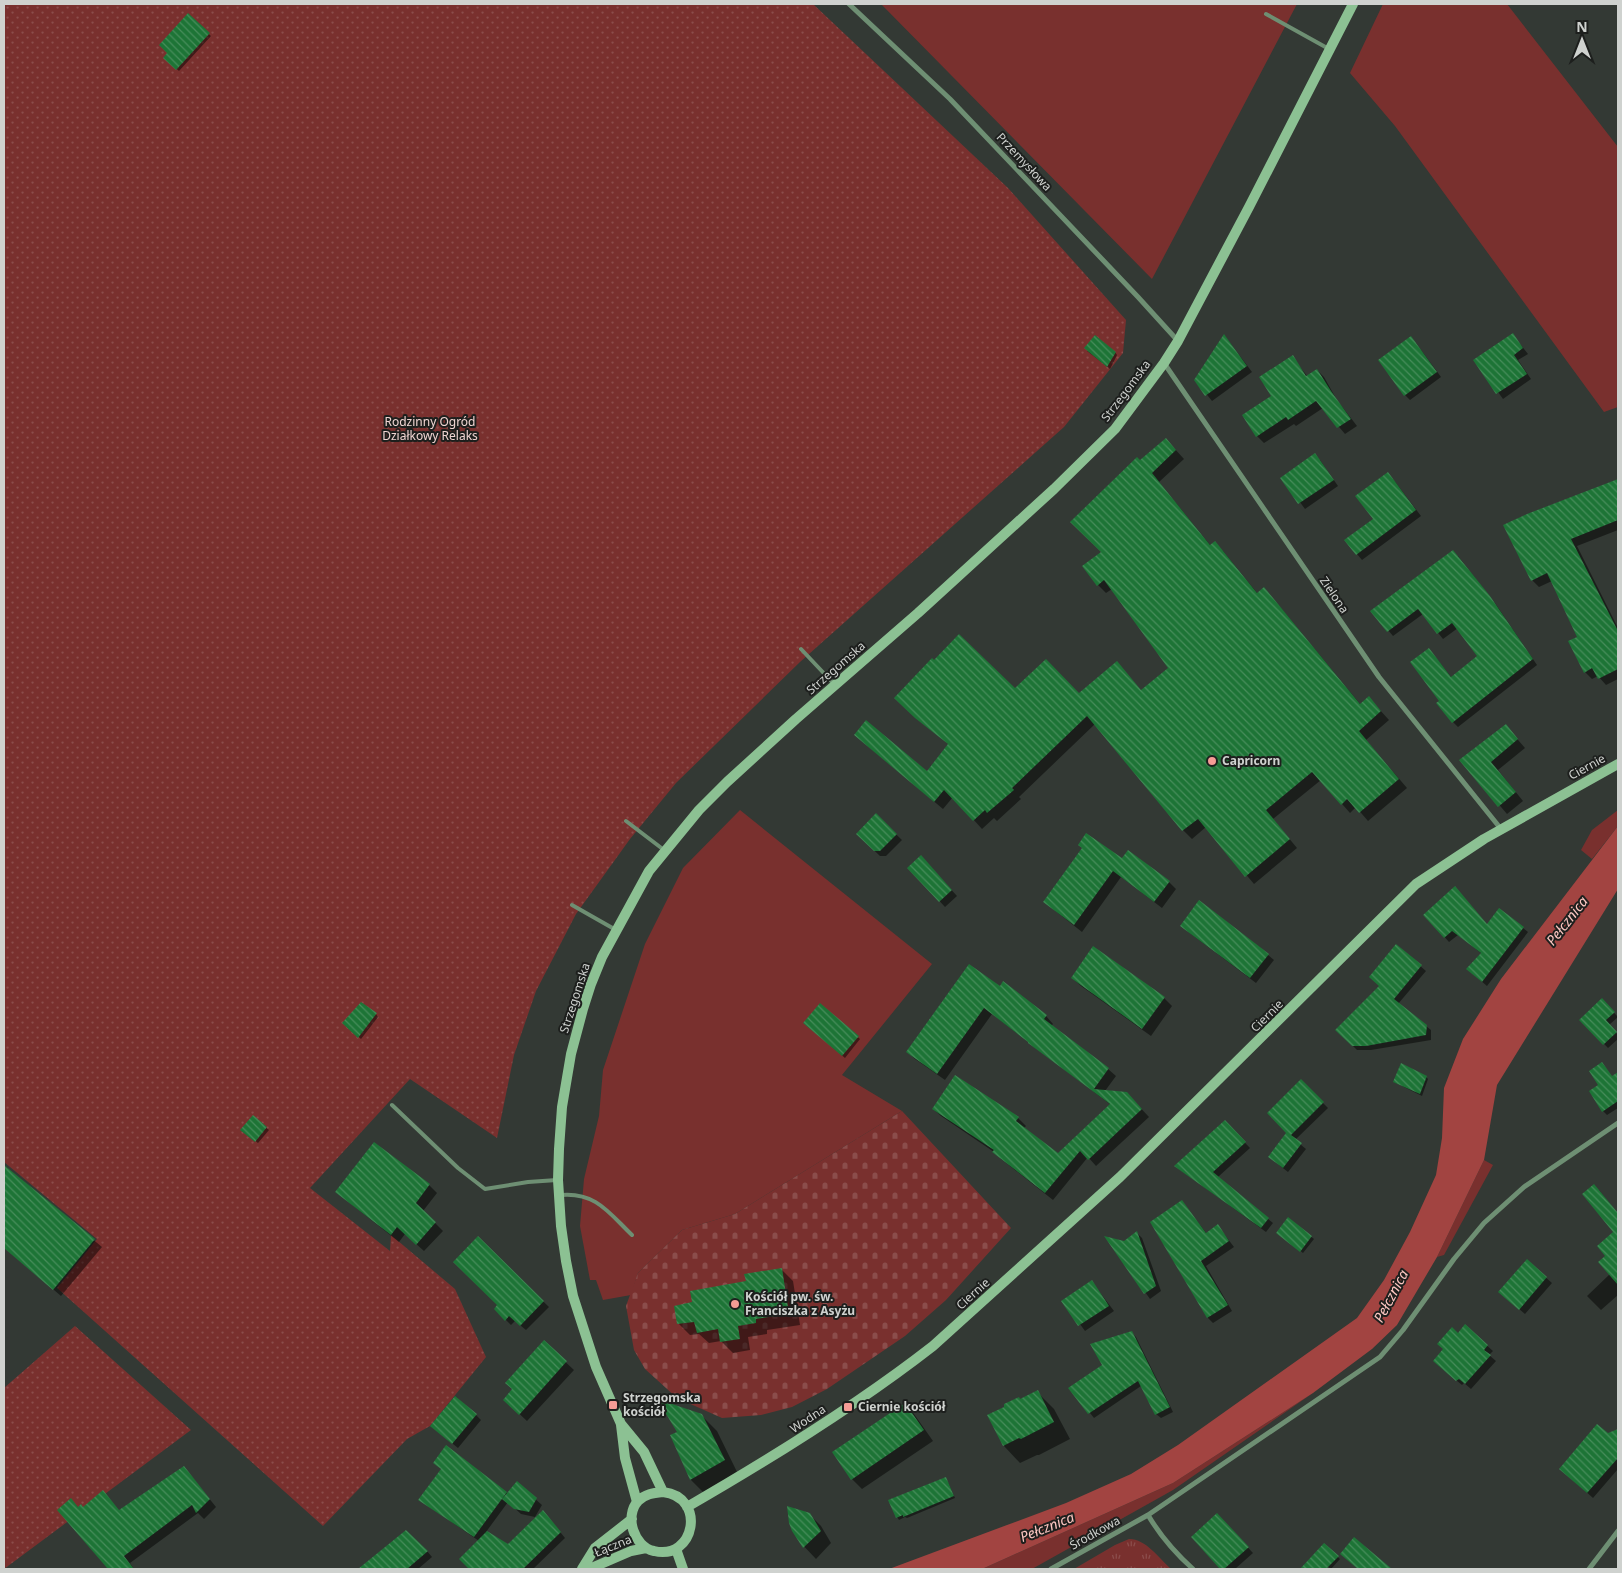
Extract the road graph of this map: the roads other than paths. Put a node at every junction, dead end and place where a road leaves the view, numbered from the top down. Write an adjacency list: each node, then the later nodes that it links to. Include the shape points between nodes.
1 (849, 4): 5 (street, Przemysłowa, via 950,99)
2 (1353, 4): 4 (main road, Strzegomska)
3 (1266, 14): 4 (lane)
4 (1330, 49): 5 (main road, Strzegomska)
5 (1178, 341): 6 (main road, Strzegomska)
6 (1164, 363): 8 (main road, Strzegomska, via 1115,429 1060,483); 11 (street, Zielona, via 1379,677)
7 (801, 648): 8 (lane)
8 (835, 685): 12 (main road, Strzegomska, via 727,782)
9 (1618, 764): 11 (main road, Ciernie)
10 (626, 821): 12 (lane)
11 (1502, 829): 20 (main road, Ciernie, via 1416,884 1120,1177)
12 (665, 850): 14 (main road, Strzegomska, via 649,871)
13 (572, 905): 14 (lane)
14 (616, 930): 17 (main road, Strzegomska, via 591,984 571,1054 562,1107)
15 (392, 1105): 17 (lane, via 458,1168 485,1189)
16 (1618, 1123): 25 (street, via 1524,1187 1484,1223 1380,1357)
17 (558, 1180): 18 (main road, Strzegomska)
18 (559, 1196): 19 (lane, via 576,1194 597,1202); 21 (main road, Strzegomska, via 573,1296 596,1367)
19 (632, 1235)
20 (960, 1322): 24 (main road, Wodna, via 907,1366 820,1426 766,1462)
21 (621, 1424): 22 (main road, Strzegomska, via 644,1452); 23 (main road, Strzegomska, via 625,1458)
22 (663, 1492): 23 (main road, via 649,1493); 24 (main road, via 672,1493)
23 (637, 1502): 26 (main road)
24 (687, 1507): 29 (main road, via 691,1530)
25 (1148, 1515): 33 (street, Środkowa); 34 (street, via 1172,1550)
26 (632, 1519): 28 (main road, via 633,1532); 30 (main road, Łączna, via 595,1548)
27 (1618, 1531): 35 (street)
28 (646, 1548): 29 (main road, via 654,1552); 31 (main road, Łączna)
29 (676, 1549): 32 (main road)
30 (582, 1569)
31 (589, 1569)
32 (683, 1569)
33 (1051, 1569)
34 (1193, 1569)
35 (1589, 1569)

